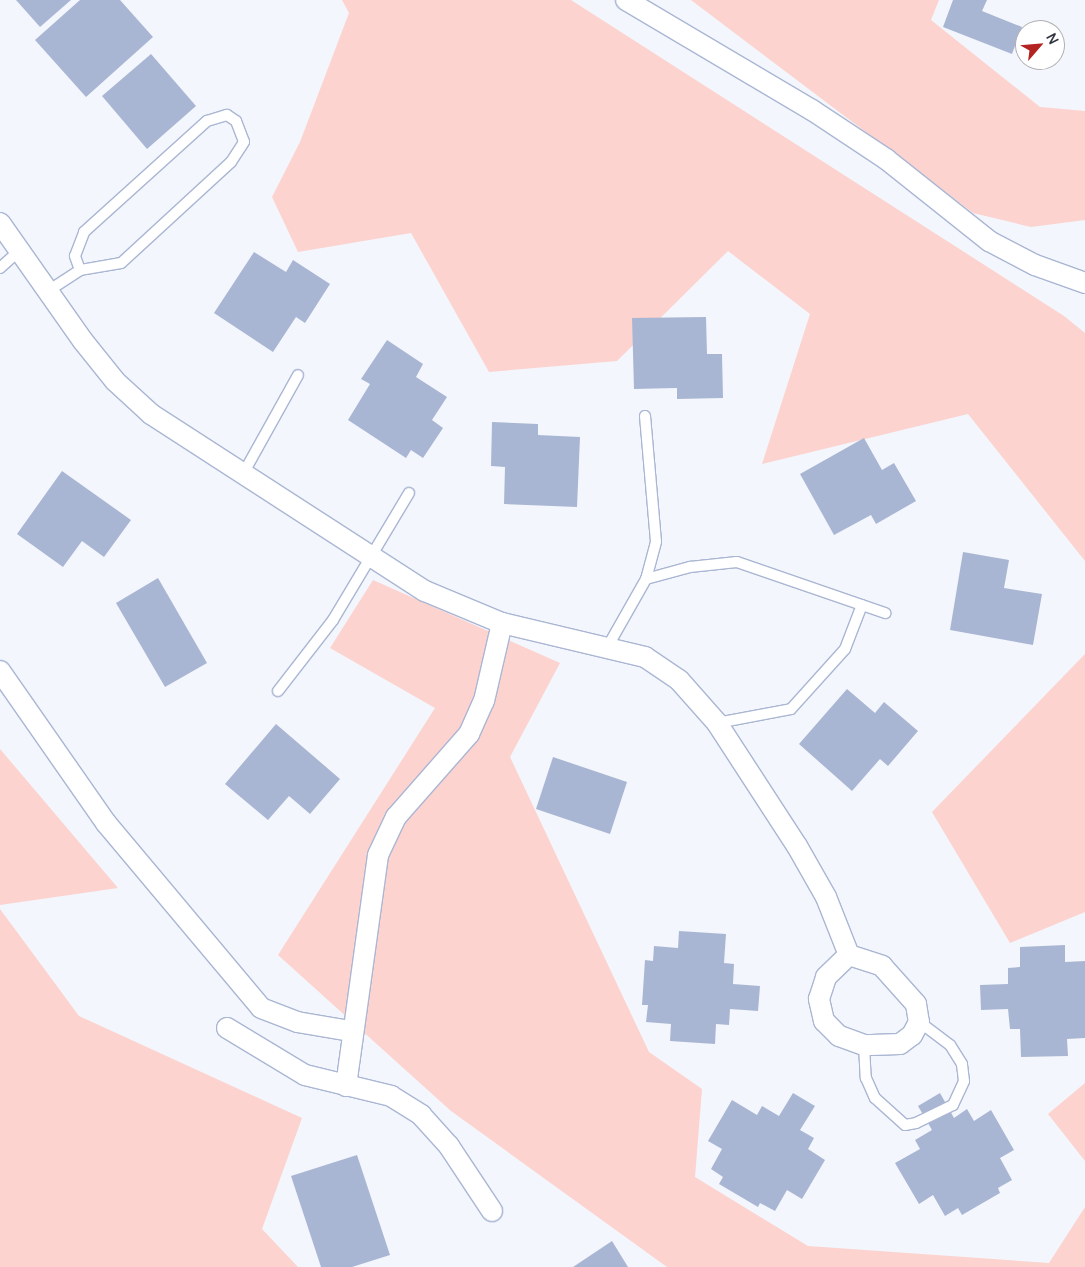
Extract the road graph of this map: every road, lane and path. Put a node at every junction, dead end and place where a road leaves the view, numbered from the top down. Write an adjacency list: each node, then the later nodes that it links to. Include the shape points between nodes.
1 (626, 0): 6 (street, via 812,110 886,159 989,240 1035,265)
2 (0, 223): 3 (street)
3 (19, 251): 4 (lane); 7 (street)
4 (0, 268)
5 (80, 270): 5 (lane, via 75,256 84,232 207,121 227,115 236,121 244,142 231,162 121,263); 7 (lane)
6 (1085, 283)
7 (48, 291): 10 (street, via 115,381 151,414)
8 (298, 375): 10 (lane)
9 (645, 416): 13 (lane, via 656,542)
10 (243, 474): 12 (street)
11 (409, 493): 12 (lane)
12 (371, 555): 16 (street, via 425,592); 19 (lane, via 333,620)
13 (646, 579): 14 (lane, via 690,567 737,562); 17 (lane)
14 (862, 605): 15 (lane); 20 (lane, via 845,649 791,709)
15 (885, 613)
16 (502, 623): 17 (street); 24 (street, via 484,701 470,734 396,817 378,854 364,978)
17 (608, 646): 20 (street, via 645,657 679,680)
18 (0, 671): 24 (street, via 106,823 255,1002 297,1022)
19 (278, 691)
20 (717, 723): 21 (street, via 797,846 826,897)
21 (850, 955): 22 (street, via 865,956 882,966 905,987 916,1004); 25 (street, via 826,976 819,999 824,1021 839,1036)
22 (919, 1022): 25 (street, via 912,1035 900,1044); 25 (lane, via 950,1045 962,1064 964,1081 953,1106 916,1123 905,1125 875,1098 866,1078)
23 (227, 1028): 26 (street, via 284,1065)
24 (350, 1031): 26 (street)
25 (864, 1045)
26 (346, 1086): 27 (street, via 391,1096 421,1115 449,1146)
27 (492, 1211)

